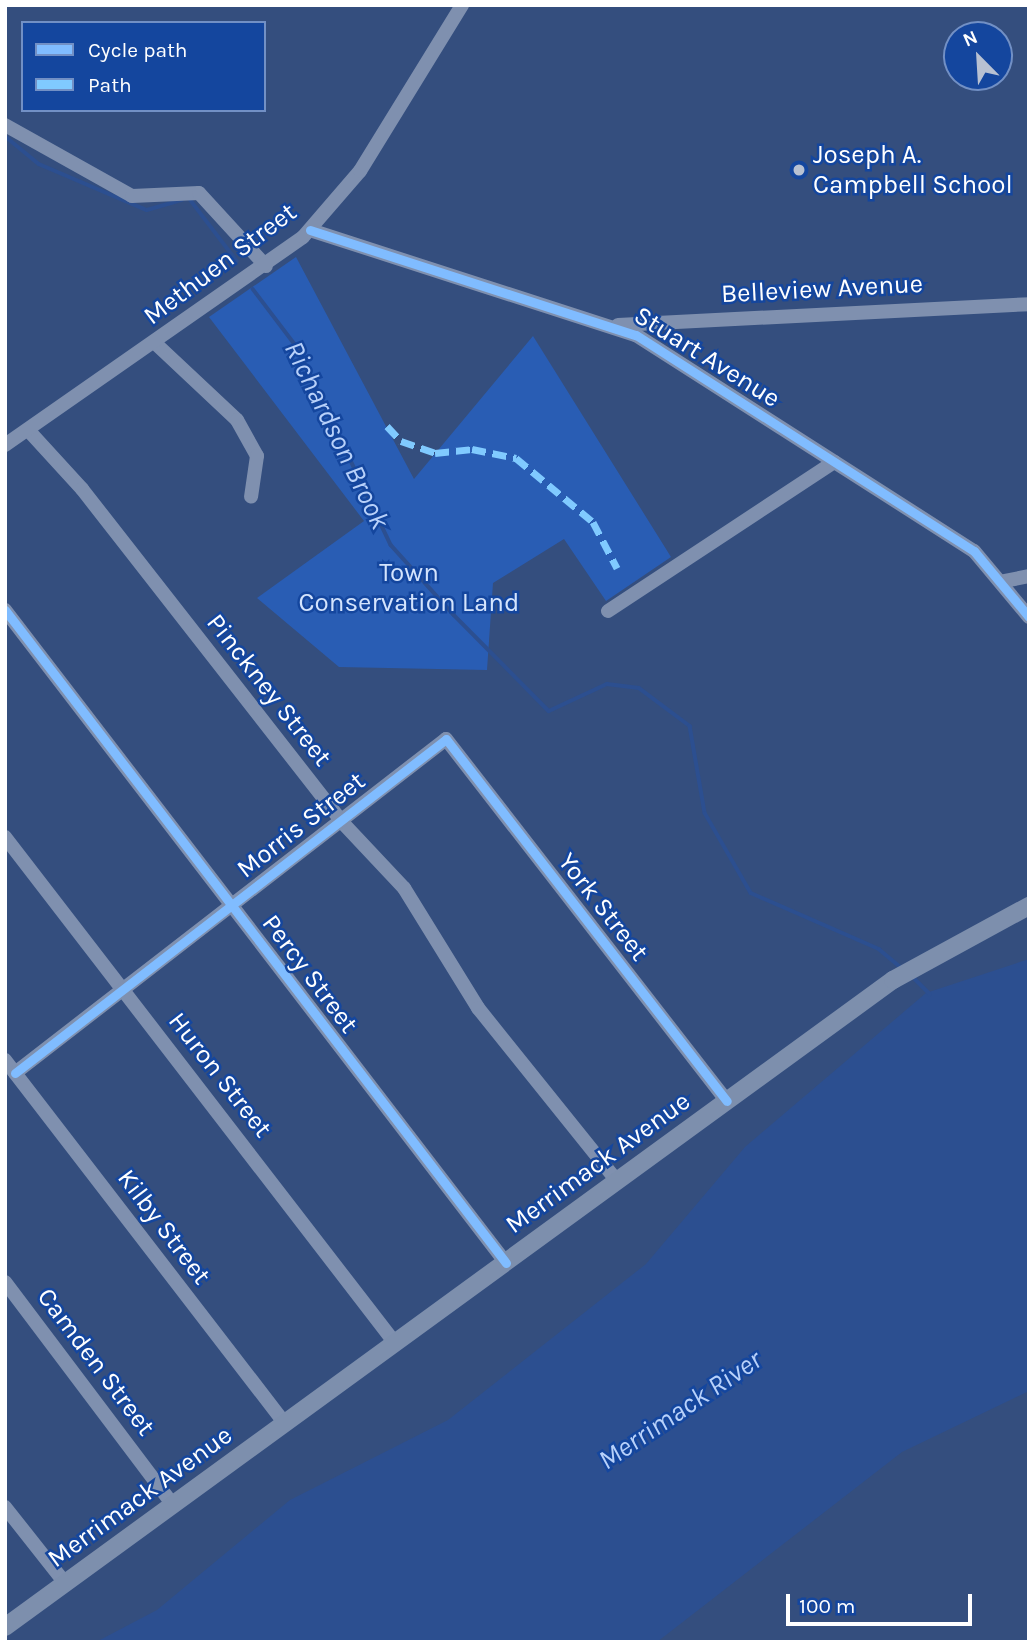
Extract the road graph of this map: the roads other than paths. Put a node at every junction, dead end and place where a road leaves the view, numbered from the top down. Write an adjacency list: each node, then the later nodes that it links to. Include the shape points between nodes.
1 (462, 5): 3 (street, Methuen Street, via 360,171)
2 (5, 125): 4 (street, via 132,196 199,193)
3 (310, 230): 4 (street, Methuen Street); 6 (street, Stuart Avenue)
4 (266, 266): 7 (street, Methuen Street)
5 (1029, 304): 6 (street, Belleview Avenue)
6 (617, 325): 10 (street, Stuart Avenue)
7 (155, 343): 8 (street, Methuen Street); 11 (street, via 237,420 257,456)
8 (29, 431): 9 (street, Methuen Street); 18 (street, Pinckney Street, via 82,489)
9 (5, 445)
10 (834, 462): 13 (street, Stuart Avenue, via 974,551); 15 (street)
11 (251, 497)
12 (1029, 576): 13 (street)
13 (1004, 581): 16 (street, Stuart Avenue)
14 (5, 610): 20 (street, Percy Street)
15 (608, 611)
16 (1029, 617)
17 (446, 739): 18 (street, Morris Street); 25 (street, York Street)
18 (341, 821): 20 (street, Morris Street); 26 (street, Pinckney Street, via 404,888 478,1008)
19 (5, 837): 22 (street, Huron Street)
20 (232, 905): 22 (street, Morris Street); 27 (street, Percy Street)
21 (1029, 906): 25 (main road, Merrimack Avenue, via 919,963)
22 (123, 990): 24 (street, Morris Street); 29 (street, Huron Street)
23 (5, 1060): 24 (street, Kilby Street)
24 (15, 1073): 30 (street, Kilby Street)
25 (727, 1101): 26 (main road, Merrimack Avenue)
26 (617, 1181): 27 (main road, Merrimack Avenue)
27 (506, 1263): 29 (main road, Merrimack Avenue)
28 (5, 1282): 31 (street, Camden Street)
29 (395, 1343): 30 (main road, Merrimack Avenue)
30 (285, 1424): 31 (main road, Merrimack Avenue)
31 (173, 1505): 33 (main road, Merrimack Avenue)
32 (5, 1507): 33 (street)
33 (65, 1583): 34 (main road, Merrimack Avenue)
34 (5, 1627)

